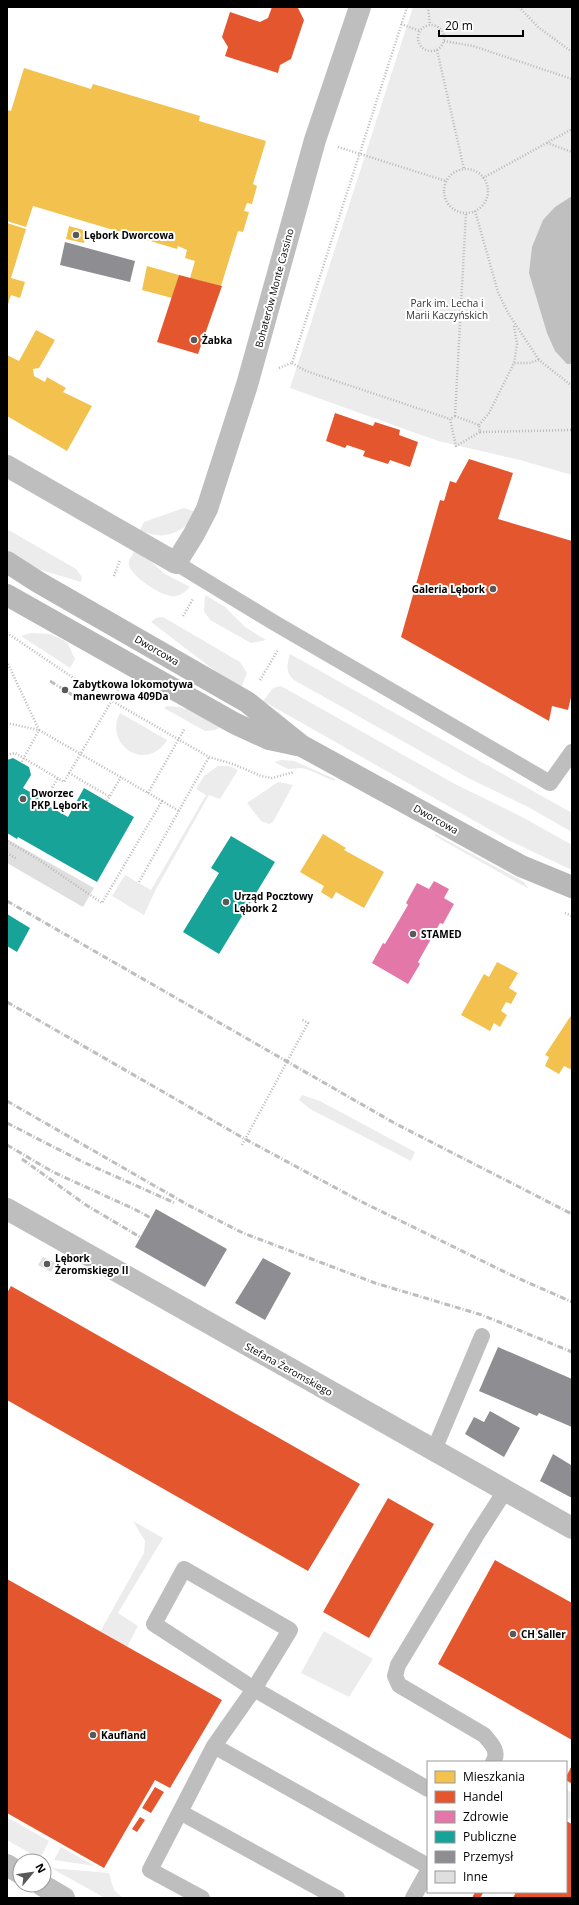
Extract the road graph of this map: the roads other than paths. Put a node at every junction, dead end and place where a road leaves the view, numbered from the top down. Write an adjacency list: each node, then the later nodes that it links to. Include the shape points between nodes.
1 (360, 7): 4 (street, Bohaterów Monte Cassino, via 315,140 247,385 207,509)
2 (7, 466): 4 (street)
3 (7, 562): 6 (street, Dworcowa, via 247,702)
4 (176, 563): 7 (lane, via 550,783)
5 (9, 601): 6 (street, Dworcowa, via 234,722 269,739)
6 (302, 746): 8 (street, Dworcowa, via 521,866)
7 (572, 752)
8 (572, 887)
9 (8, 1212): 11 (street, Stefana Żeromskiego)
10 (482, 1336): 11 (lane)
11 (434, 1450): 12 (street, Stefana Żeromskiego)
12 (505, 1491): 13 (street, Stefana Żeromskiego); 16 (lane, via 398,1665 395,1676 399,1685 484,1735 494,1747)
13 (572, 1528)
14 (254, 1689): 14 (lane, via 154,1624 184,1569 290,1630); 15 (lane); 17 (lane)
15 (214, 1746): 18 (lane); 19 (lane)
16 (494, 1761)
17 (427, 1788)
18 (180, 1812): 23 (lane, via 150,1870); 24 (lane)
19 (427, 1865)
20 (427, 1872): 25 (lane)
21 (52, 1891): 22 (street)
22 (64, 1898)
23 (202, 1898)
24 (337, 1898)
25 (413, 1898)

